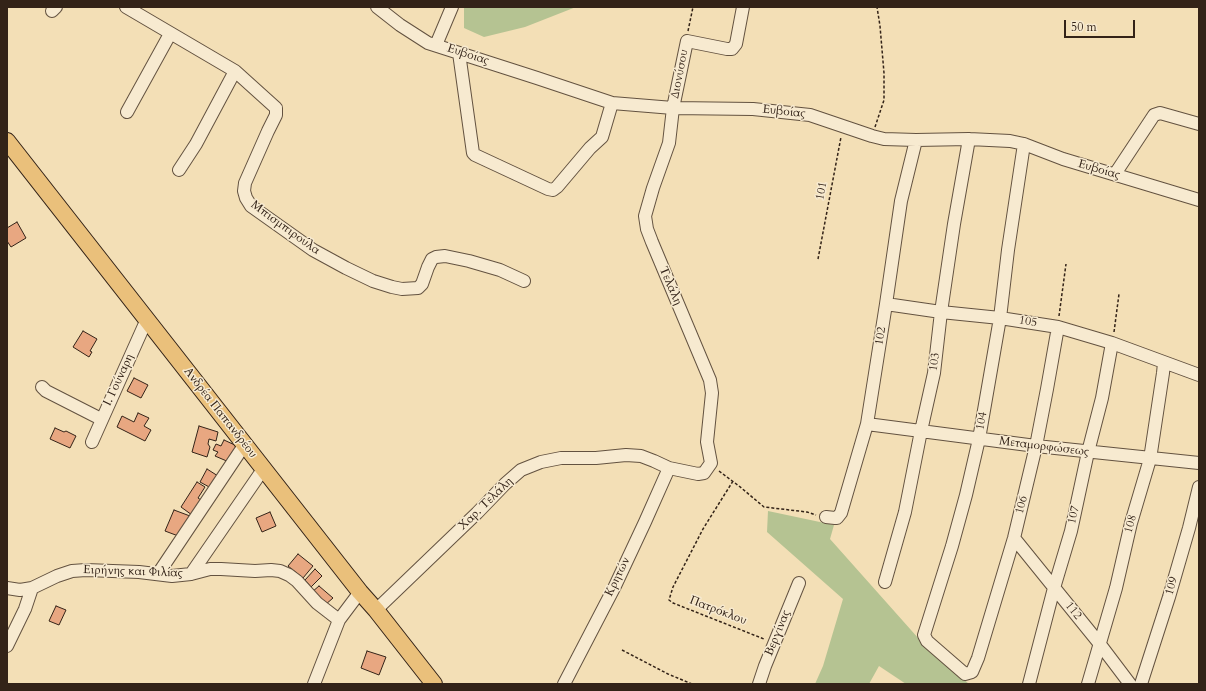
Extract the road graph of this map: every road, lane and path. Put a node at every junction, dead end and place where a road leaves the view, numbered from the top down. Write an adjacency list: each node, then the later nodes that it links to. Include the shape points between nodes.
1 (126, 7): 7 (street, Μπισμπιρούλα)
2 (377, 7): 9 (street, Ευβοίας, via 400,25 428,43)
3 (452, 7): 9 (street)
4 (693, 7): 8 (path)
5 (743, 7): 8 (street, via 736,44 732,48)
6 (877, 7): 17 (path, via 884,73 884,100)
7 (170, 34): 11 (street, Μπισμπιρούλα); 14 (street)
8 (687, 41): 13 (street, Διονύσου)
9 (436, 45): 10 (street, Ευβοίας)
10 (459, 53): 12 (street, Ευβοίας); 12 (street, via 473,153 548,189 553,190 557,187 602,137)
11 (235, 71): 22 (street); 27 (street, Μπισμπιρούλα, via 277,110 245,183 244,192 251,206 313,250 346,268 392,287 418,288 432,260 445,256 500,270)
12 (612, 103): 13 (street, Ευβοίας)
13 (673, 108): 16 (street, Ευβοίας, via 784,112 810,115); 47 (street, Τελάλη, via 669,143 647,208 646,222 710,380 712,393 707,442)
14 (127, 112)
15 (1199, 124): 23 (street, via 1160,114 1154,115)
16 (843, 126): 17 (street, Ευβοίας); 25 (path, 101)
17 (872, 136): 19 (street, Ευβοίας)
18 (969, 139): 19 (street, Ευβοίας); 21 (street, Ευβοίας); 30 (street, 103)
19 (916, 140): 29 (street, 102, via 901,201)
20 (7, 141): 32 (main road, Ανδρέα Παπανδρέου)
21 (1024, 144): 23 (street, Ευβοίας, via 1063,159); 31 (street, 104)
22 (179, 170)
23 (1115, 174): 24 (street, Ευβοίας)
24 (1199, 200)
25 (818, 259)
26 (1066, 264): 33 (path)
27 (524, 281)
28 (1119, 294): 34 (path)
29 (886, 304): 30 (street, 105); 39 (street, 102)
30 (941, 312): 31 (street, 105); 40 (street, 103, via 934,373)
31 (1000, 318): 33 (street, 105); 41 (street, 104)
32 (147, 319): 38 (street, Ι. Γούναρη); 43 (main road, Ανδρέα Παπανδρέου)
33 (1058, 327): 34 (street, 105); 44 (street, 106)
34 (1112, 343): 35 (street, 105); 45 (street, 107, via 1102,398)
35 (1164, 363): 36 (street, 105); 46 (street, 108)
36 (1199, 375)
37 (42, 387): 38 (street)
38 (101, 419): 42 (street, Ι. Γούναρη)
39 (866, 424): 40 (street, Μεταμορφώσεως); 53 (street, 102, via 841,513 838,518)
40 (921, 431): 41 (street, Μεταμορφώσεως); 57 (street, 103, via 905,512)
41 (979, 439): 44 (street, Μεταμορφώσεως); 69 (street, 104, via 952,546 924,635 927,641)
42 (92, 442)
43 (245, 444): 49 (main road, Ανδρέα Παπανδρέου); 55 (street)
44 (1036, 446): 45 (street, Μεταμορφώσεως); 54 (street, 106)
45 (1088, 452): 46 (street, Μεταμορφώσεως); 61 (street, 107, via 1071,531)
46 (1150, 458): 48 (street, Μεταμορφώσεως); 66 (street, 108)
47 (711, 463): 50 (street, Χαρ. Τελάλη, via 706,471 700,474); 51 (path)
48 (1199, 463)
49 (264, 468): 56 (street); 62 (main road, Ανδρέα Παπανδρέου)
50 (669, 468): 63 (street, Χαρ. Τελάλη, via 641,456 626,455 561,458 521,470); 72 (street, Κρητών, via 615,586)
51 (732, 481): 53 (path, via 764,507); 65 (path, Πατρόκλου, via 703,529 673,587 669,600 673,604)
52 (1199, 486): 78 (street, 109, via 1189,528)
53 (826, 517)
54 (1014, 538): 61 (street, 112); 69 (street, 106, via 978,658 972,672)
55 (158, 574): 56 (street, Ειρήνης και Φιλίας); 60 (street, Ειρήνης και Φιλίας, via 107,570 72,571)
56 (191, 574): 64 (street, Ειρήνης και Φιλίας, via 210,569 280,571 297,580 317,603)
57 (885, 582)
58 (799, 583): 65 (street, Βεργίνας)
59 (7, 588): 60 (street, Ειρήνης και Φιλίας)
60 (32, 588): 67 (street)
61 (1054, 588): 66 (street, 112); 75 (street, 107)
62 (360, 592): 63 (main road, Ανδρέα Παπανδρέου); 64 (street)
63 (376, 610): 71 (main road, Ανδρέα Παπανδρέου)
64 (339, 620): 70 (street)
65 (774, 643): 74 (street, Βεργίνας)
66 (1099, 643): 76 (street, 108); 77 (street, 112)
67 (7, 646)
68 (622, 650): 73 (path)
69 (966, 674)
70 (314, 684)
71 (434, 684)
72 (564, 684)
73 (692, 684)
74 (759, 684)
75 (1029, 684)
76 (1088, 684)
77 (1130, 684)
78 (1141, 684)

